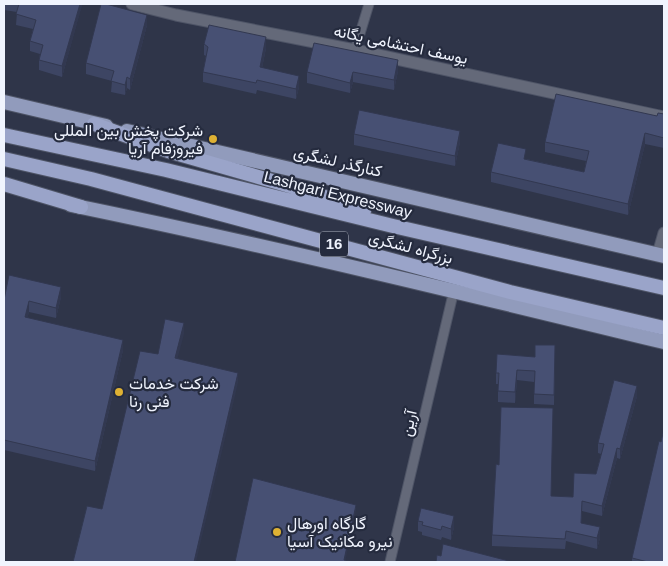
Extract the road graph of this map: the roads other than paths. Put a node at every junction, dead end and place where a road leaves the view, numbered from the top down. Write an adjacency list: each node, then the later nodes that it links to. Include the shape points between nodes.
1 (132, 4): 3 (street, یوسف احتشامی یگانه)
2 (369, 4): 3 (street)
3 (355, 50): 5 (street, یوسف احتشامی یگانه)
4 (4, 102): 6 (main road, کنارگذر لشگری)
5 (664, 117)
6 (94, 124): 12 (highway, via 168,151 311,192); 14 (main road, کنارگذر لشگری)
7 (4, 135): 12 (highway, Lashgari Expressway / 16, via 166,170)
8 (4, 159): 17 (highway, بزرگراه لشگری / 16, via 91,179 510,292)
9 (4, 184): 11 (highway)
10 (4, 191): 11 (main road)
11 (81, 207): 16 (main road)
12 (393, 226): 15 (highway, Lashgari Expressway / 16)
13 (664, 234): 14 (street)
14 (661, 255)
15 (664, 288)
16 (454, 290): 18 (main road); 19 (street, آرین)
17 (664, 328)
18 (664, 342)
19 (390, 562)

